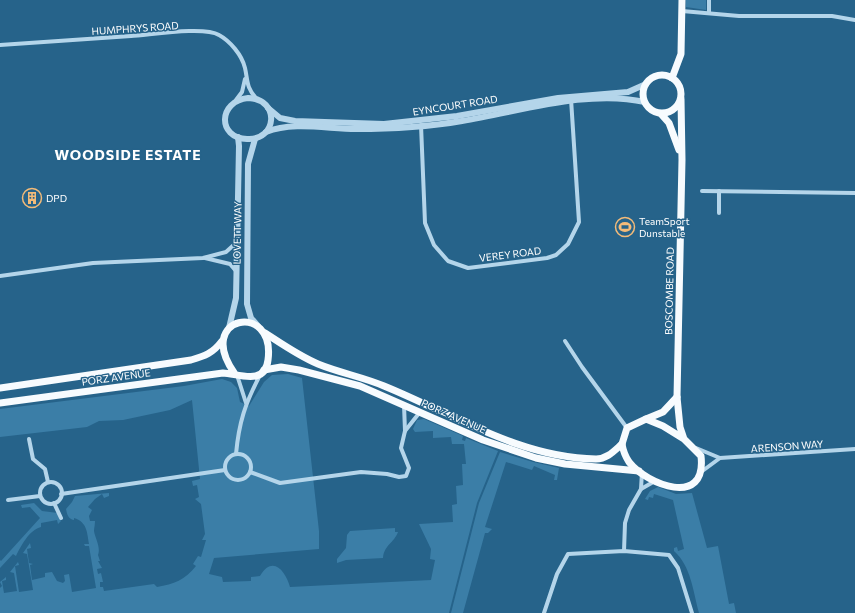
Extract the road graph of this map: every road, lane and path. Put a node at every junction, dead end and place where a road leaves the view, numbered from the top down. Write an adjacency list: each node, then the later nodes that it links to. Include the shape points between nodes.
1 (682, 0): 3 (main road)
2 (709, 0): 4 (street)
3 (682, 11): 4 (street); 8 (main road, via 681,54)
4 (710, 13): 5 (street, via 739,16 832,16)
5 (855, 20)
6 (0, 45): 7 (street, HUMPHRYS ROAD, via 205,31 219,35 237,51)
7 (246, 77): 10 (street, HUMPHRYS ROAD, via 248,88); 13 (street, via 242,92)
8 (672, 78): 9 (main road, via 661,75); 12 (main road, via 680,87)
9 (646, 84): 11 (street, EYNCOURT ROAD, via 628,92); 14 (main road, via 643,90)
10 (256, 98): 13 (street); 15 (street)
11 (571, 99): 14 (street, EYNCOURT ROAD, via 623,98); 17 (street, EYNCOURT ROAD, via 462,121); 17 (street, VEREY ROAD, via 579,222 568,244 556,255 546,258 468,268 448,261 434,245 425,223)
12 (681, 99): 16 (main road, via 674,110); 21 (main road, BOSCOMBE ROAD)
13 (236, 101): 19 (street, via 228,108 225,118 229,131)
14 (644, 102): 16 (main road, via 654,112)
15 (268, 108): 17 (street, EYNCOURT ROAD, via 280,118 295,121); 18 (street, via 272,119)
16 (661, 114): 21 (main road, BOSCOMBE ROAD, via 669,124)
17 (421, 124): 18 (street, EYNCOURT ROAD, via 346,129 281,126)
18 (266, 132): 20 (street)
19 (238, 138): 20 (street); 26 (street, LOVETT WAY)
20 (255, 139): 30 (street, LOVETT WAY, via 248,164 247,304)
21 (682, 160): 38 (main road, BOSCOMBE ROAD)
22 (702, 191): 23 (street)
23 (719, 191): 24 (street); 25 (street)
24 (855, 193)
25 (719, 213)
26 (237, 242): 27 (street, via 226,252); 28 (street, LOVETT WAY)
27 (202, 258): 28 (street, via 230,264); 29 (street, via 93,263)
28 (237, 273): 31 (street, LOVETT WAY, via 236,298)
29 (0, 276)
30 (258, 326): 31 (main road, via 245,321); 32 (main road)
31 (229, 328): 33 (main road)
32 (265, 334): 35 (main road, via 269,354 268,364); 48 (main road, PORZ AVENUE, via 317,364 384,386 493,436 527,447 561,455 597,459 609,456)
33 (222, 341): 36 (main road, via 225,354); 37 (main road, PORZ AVENUE, via 215,351 191,360)
34 (565, 341): 44 (street)
35 (262, 372): 36 (main road, via 246,377); 40 (street); 41 (main road, PORZ AVENUE, via 281,367 329,377 360,386)
36 (236, 375): 39 (main road, PORZ AVENUE, via 223,373); 40 (street)
37 (0, 388)
38 (677, 397): 43 (main road, via 663,412); 47 (main road, BOSCOMBE ROAD)
39 (0, 403)
40 (246, 403): 51 (street, via 239,428)
41 (404, 405): 42 (main road, PORZ AVENUE); 45 (street)
42 (420, 412): 45 (street); 55 (main road, PORZ AVENUE, via 483,440 536,458 565,464)
43 (646, 419): 44 (main road); 47 (main road)
44 (627, 428): 48 (main road)
45 (404, 431): 54 (street, via 401,448 409,468 406,476 361,472 280,483)
46 (30, 439): 58 (street, via 33,459 45,469)
47 (684, 439): 49 (main road)
48 (622, 444): 55 (main road, via 630,463)
49 (694, 447): 52 (street, ARENSON WAY); 56 (main road, via 701,456)
50 (855, 450): 52 (street, ARENSON WAY)
51 (236, 454): 53 (street, via 226,462); 54 (street, via 248,459)
52 (720, 458): 56 (street)
53 (225, 470): 54 (street, via 229,477 237,481 245,479); 60 (street)
54 (250, 472)
55 (641, 472): 57 (main road); 59 (street)
56 (700, 472): 57 (main road, via 695,482 685,488 675,489)
57 (656, 480): 59 (street)
58 (48, 482): 60 (street, via 58,485); 61 (street, via 40,489)
59 (641, 490): 65 (street, via 629,510 625,523)
60 (62, 494): 63 (street)
61 (40, 496): 62 (street); 63 (street, via 44,502)
62 (8, 500)
63 (54, 503): 64 (street)
64 (61, 518)
65 (624, 551): 66 (street, via 568,554 557,574); 67 (street, via 670,556 678,568)
66 (544, 613)
67 (692, 613)

